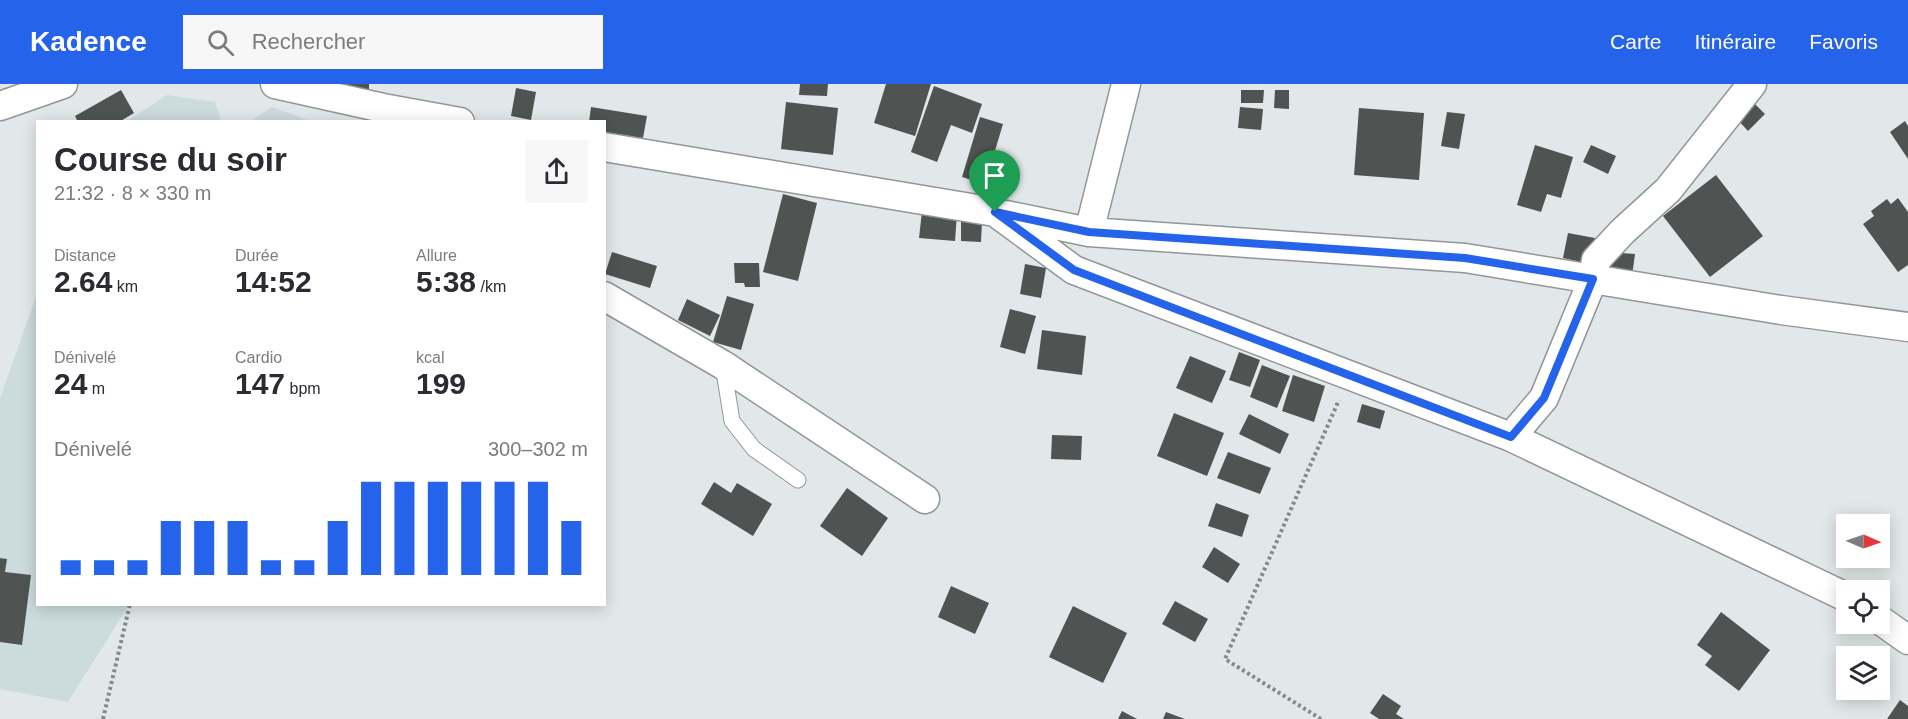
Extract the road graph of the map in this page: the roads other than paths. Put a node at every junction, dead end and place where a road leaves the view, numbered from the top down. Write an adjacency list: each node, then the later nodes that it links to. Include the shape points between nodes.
1 (63, 84): 5 (street)
2 (275, 84): 6 (street)
3 (1126, 84): 10 (street)
4 (1752, 84): 11 (street, via 1668,190 1596,261)
5 (0, 106)
6 (384, 115): 7 (street)
7 (438, 120)
8 (606, 147): 9 (street)
9 (995, 212): 10 (street); 15 (street, via 1074,270)
10 (1089, 232): 11 (street, via 1465,258)
11 (1593, 279): 13 (street); 15 (street, via 1544,398)
12 (606, 297): 14 (street)
13 (1908, 327)
14 (723, 365): 16 (lane, via 732,421 754,449); 17 (street)
15 (1511, 437): 18 (street)
16 (798, 480)
17 (925, 499)
18 (1836, 592)
19 (1890, 627): 20 (street)
20 (1908, 640)

